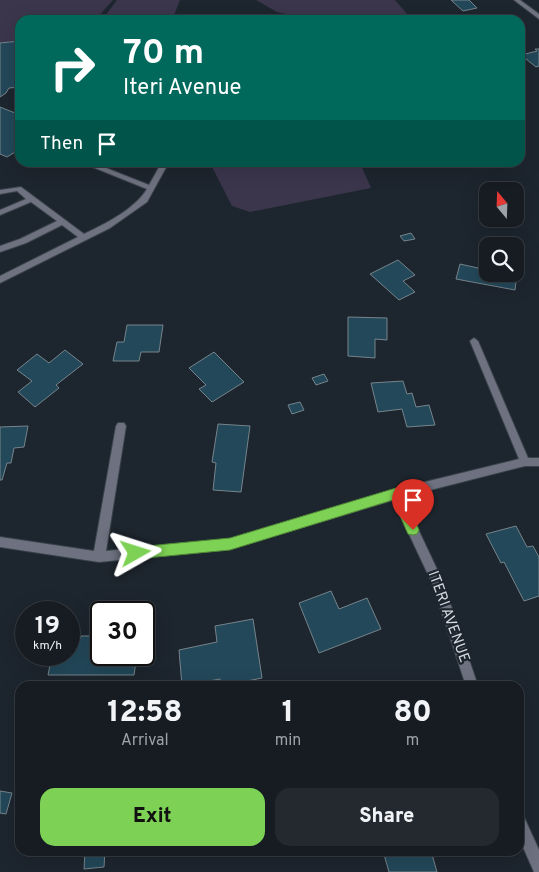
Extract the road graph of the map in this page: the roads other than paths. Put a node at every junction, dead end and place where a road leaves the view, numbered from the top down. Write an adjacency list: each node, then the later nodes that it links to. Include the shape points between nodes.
1 (517, 0): 2 (street)
2 (539, 17)
3 (96, 167): 5 (street)
4 (163, 167): 5 (street)
5 (151, 188): 10 (street, via 144,200)
6 (0, 192): 7 (street, via 18,189)
7 (32, 199): 8 (street); 9 (street)
8 (0, 213)
9 (62, 222): 10 (street); 11 (street)
10 (84, 238): 12 (street)
11 (0, 248)
12 (0, 280)
13 (474, 341): 15 (street)
14 (121, 426): 19 (street)
15 (525, 462): 16 (street); 17 (street)
16 (539, 462)
17 (396, 494): 19 (street, via 230,544); 20 (street, ITERI AVENUE, via 438,582)
18 (0, 542): 19 (street)
19 (99, 557)
20 (470, 681)
21 (524, 833): 22 (street)
22 (539, 867)

